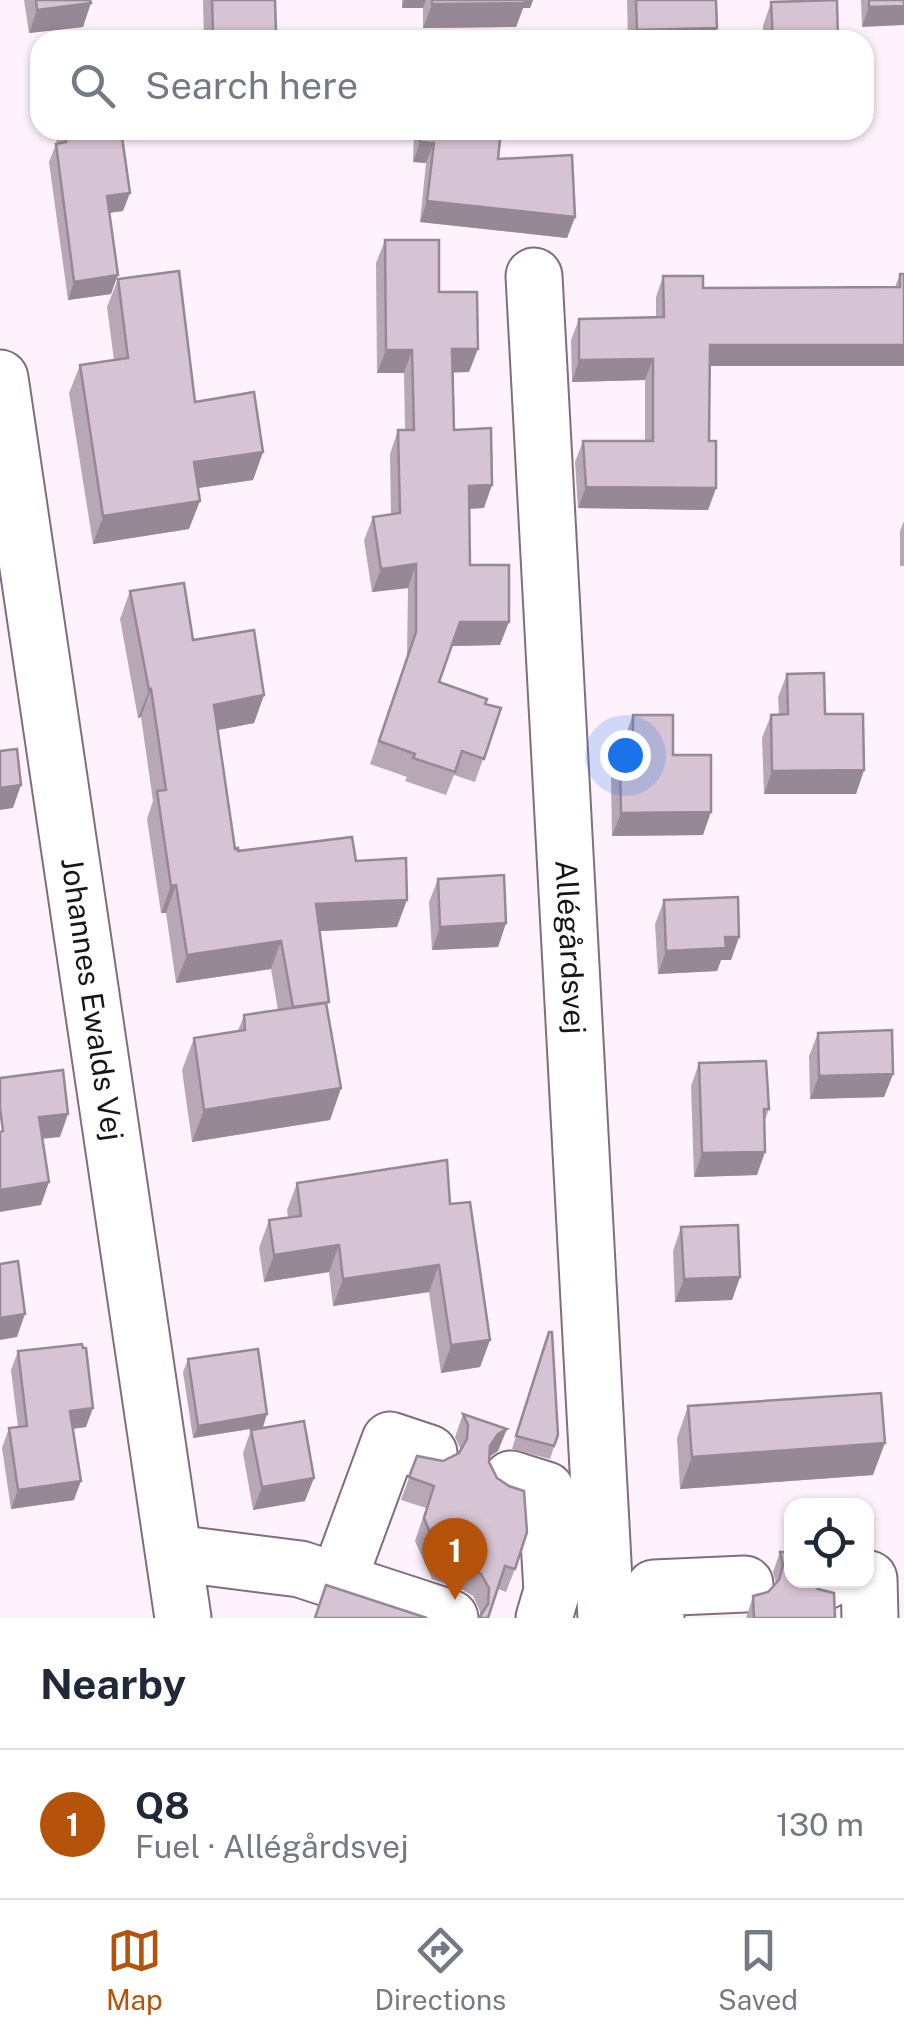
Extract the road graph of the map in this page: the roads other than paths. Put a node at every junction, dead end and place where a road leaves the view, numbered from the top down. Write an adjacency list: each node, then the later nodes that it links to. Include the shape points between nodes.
1 (534, 276): 12 (street, Allégårdsvej)
2 (0, 378): 5 (street, Johannes Ewalds Vej)
3 (429, 1453): 6 (street, via 390,1440)
4 (511, 1479): 11 (street, via 546,1490 552,1591)
5 (174, 1553): 6 (street); 9 (street, Johannes Ewalds Vej)
6 (338, 1580): 10 (street)
7 (745, 1584): 13 (street, via 654,1588)
8 (869, 1588): 14 (street)
9 (183, 1618)
10 (450, 1618)
11 (544, 1618)
12 (606, 1618)
13 (656, 1618)
14 (870, 1618)

